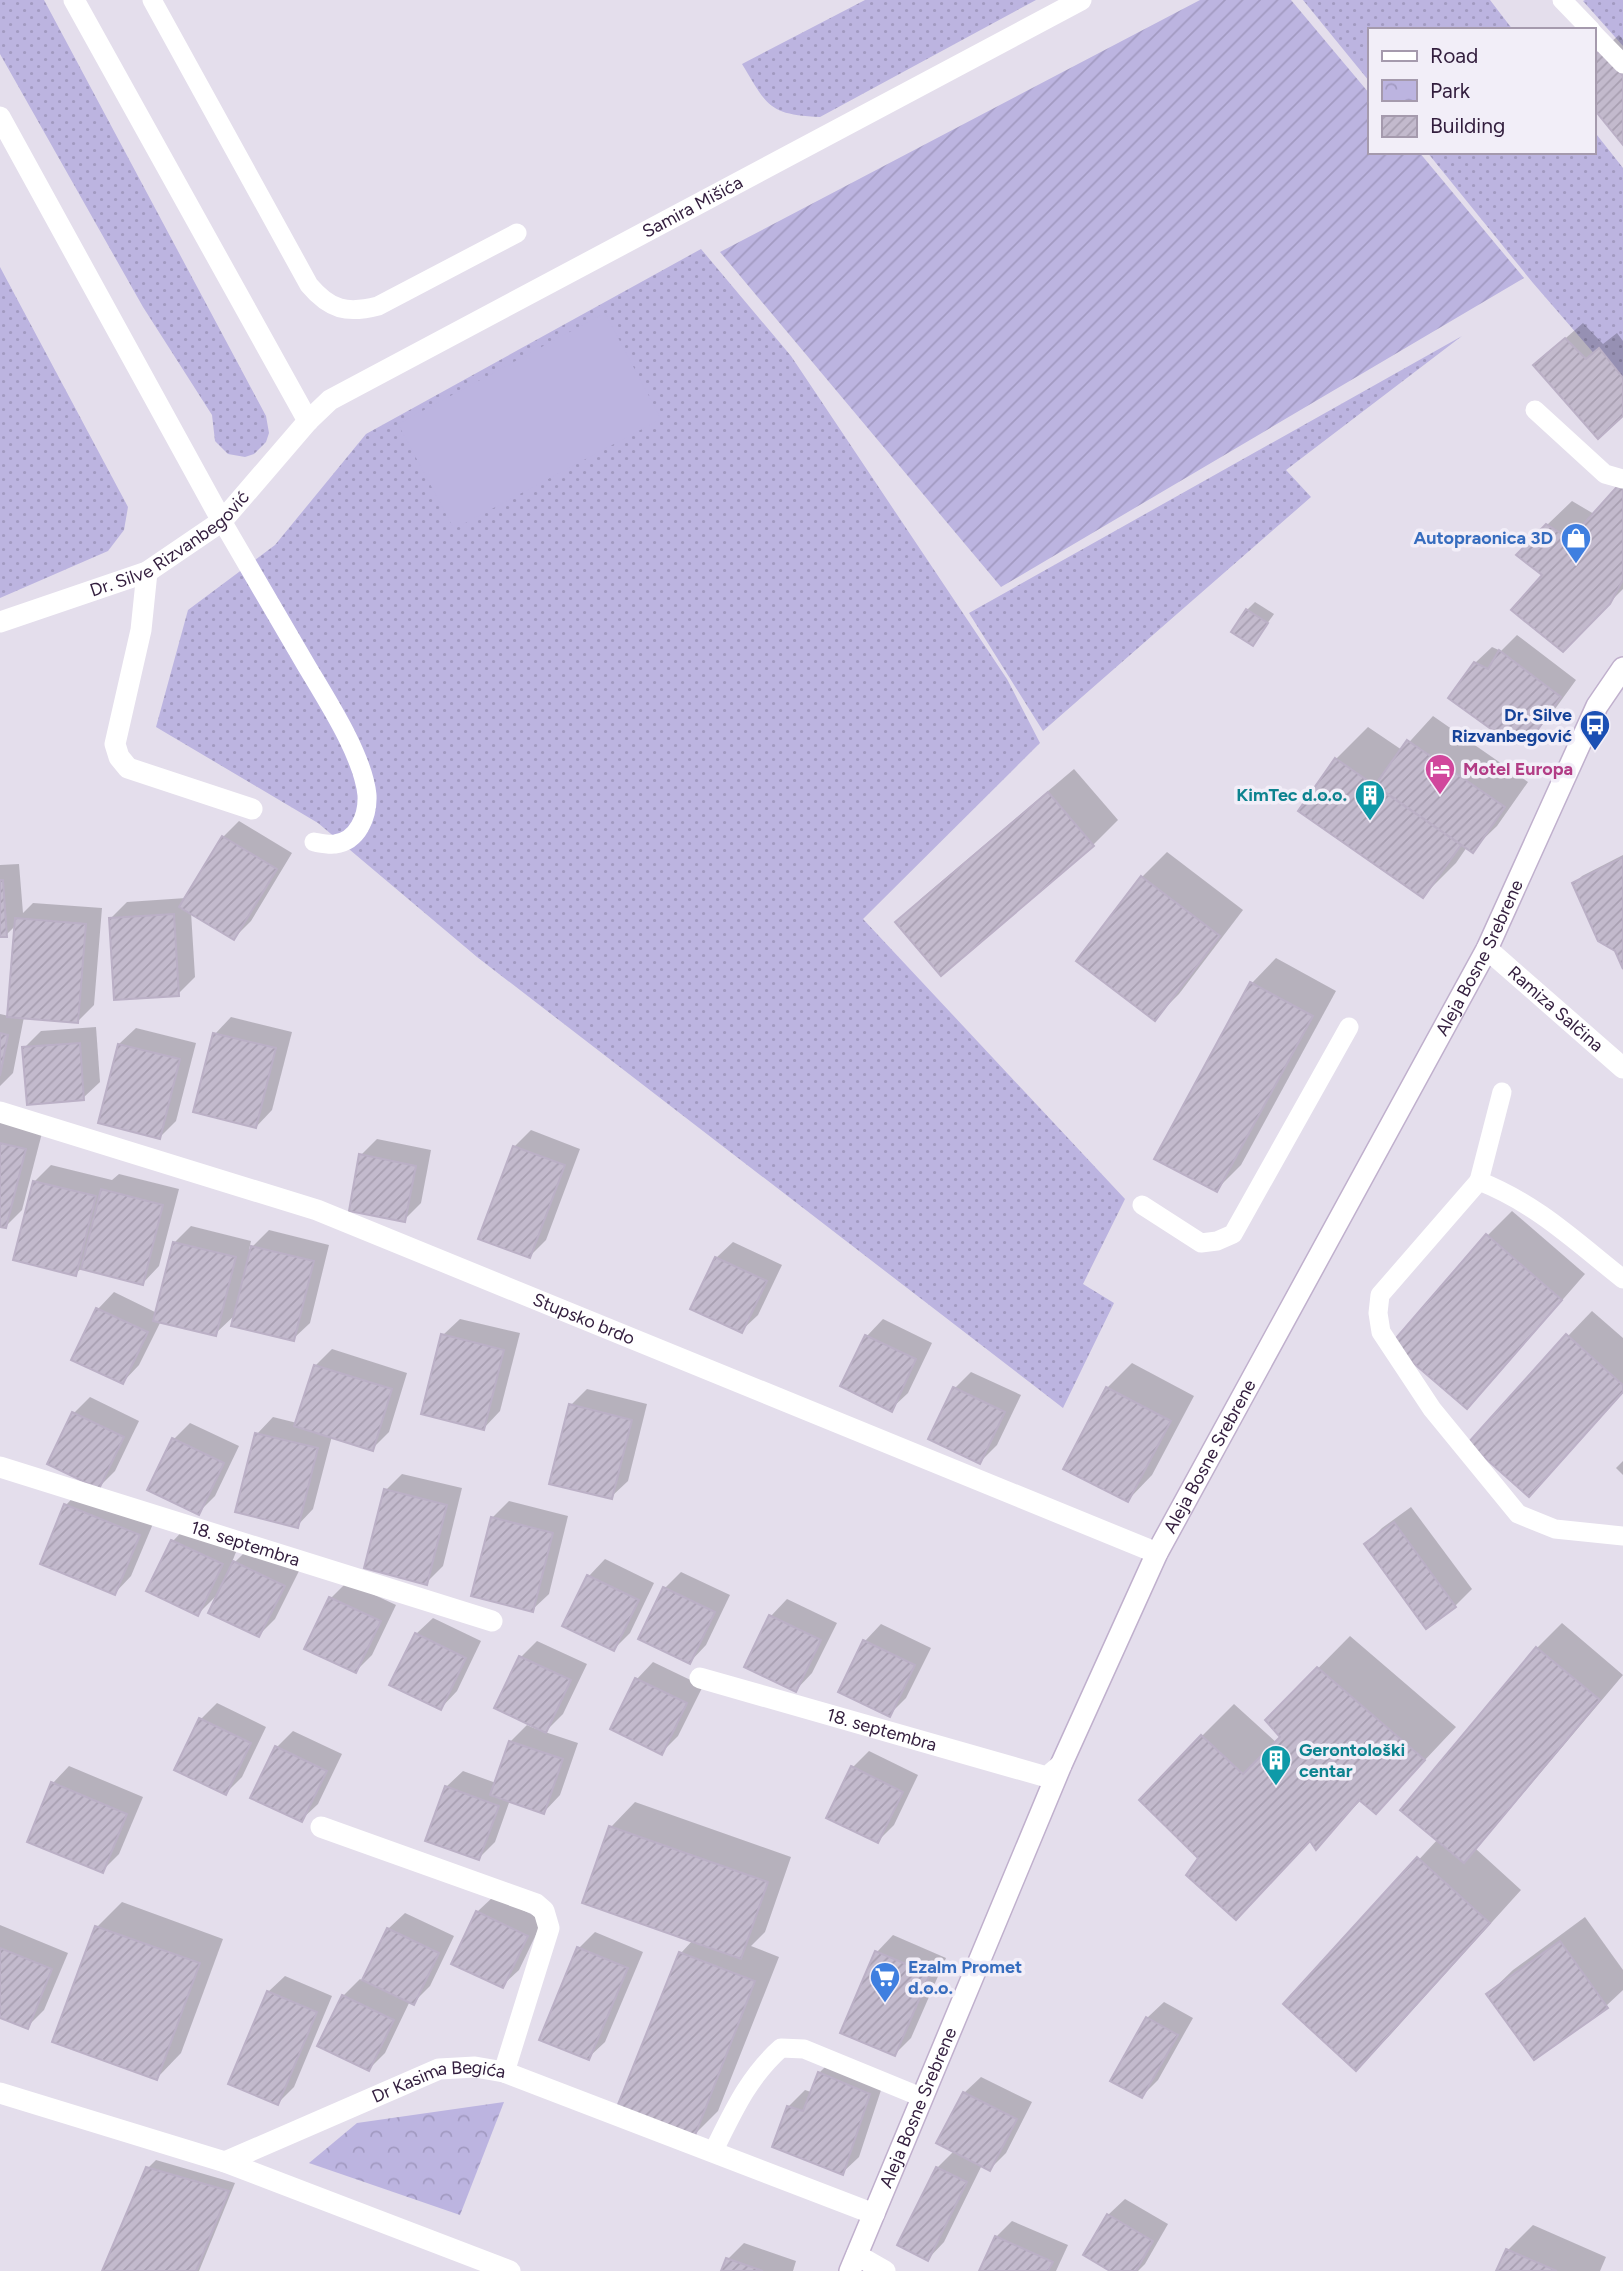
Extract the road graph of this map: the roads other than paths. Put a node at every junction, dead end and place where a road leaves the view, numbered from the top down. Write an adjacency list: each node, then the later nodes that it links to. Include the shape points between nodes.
1 (74, 0): 11 (street)
2 (152, 0): 9 (lane, via 319,297 345,310 379,306)
3 (1081, 0): 11 (street, Samira Mišića, via 330,400)
4 (1562, 0): 5 (lane)
5 (1589, 28)
6 (1595, 34): 7 (lane)
7 (1623, 64)
8 (0, 117): 13 (street)
9 (517, 233)
10 (1535, 410): 12 (lane, via 1605,474)
11 (308, 421): 13 (street, Dr. Silve Rizvanbegović)
12 (1623, 479)
13 (222, 521): 14 (street, Dr. Silve Rizvanbegović); 18 (lane, via 351,744 364,783 367,797 362,825 335,845)
14 (147, 572): 15 (street, Dr. Silve Rizvanbegović); 17 (street, via 141,630 115,744 119,757 128,768)
15 (0, 622)
16 (1623, 668): 19 (street, Aleja Bosne Srebrene, via 1597,706)
17 (252, 809)
18 (314, 842)
19 (1487, 949): 21 (street, Ramiza Salčina); 29 (street, Aleja Bosne Srebrene)
20 (1349, 1027): 25 (lane, via 1233,1234 1201,1242)
21 (1623, 1068)
22 (1502, 1093): 24 (lane)
23 (0, 1112): 29 (street, Stupsko brdo, via 317,1210)
24 (1479, 1181): 26 (lane, via 1536,1210); 28 (lane, via 1380,1295 1381,1332 1432,1409 1518,1514 1555,1529)
25 (1142, 1205)
26 (1623, 1279)
27 (0, 1467): 30 (street, 18. septembra)
28 (1623, 1536)
29 (1157, 1553): 32 (street, Aleja Bosne Srebrene)
30 (492, 1621)
31 (700, 1678): 32 (street, 18. septembra, via 1047,1777)
32 (1061, 1765): 36 (street, Aleja Bosne Srebrene)
33 (321, 1827): 34 (street, via 536,1904 544,1912 549,1928)
34 (504, 2072): 37 (street, Dr Kasima Begića); 38 (street, Dr Kasima Begića, via 475,2067 439,2069)
35 (0, 2093): 38 (street)
36 (921, 2097): 37 (lane, via 804,2049 781,2049 748,2083); 39 (street, Aleja Bosne Srebrene)
37 (713, 2152): 39 (street, Dr Kasima Begića)
38 (225, 2162): 41 (street)
39 (874, 2214): 40 (street, Aleja Bosne Srebrene)
40 (854, 2263): 42 (street)
41 (510, 2271)
42 (885, 2271)

